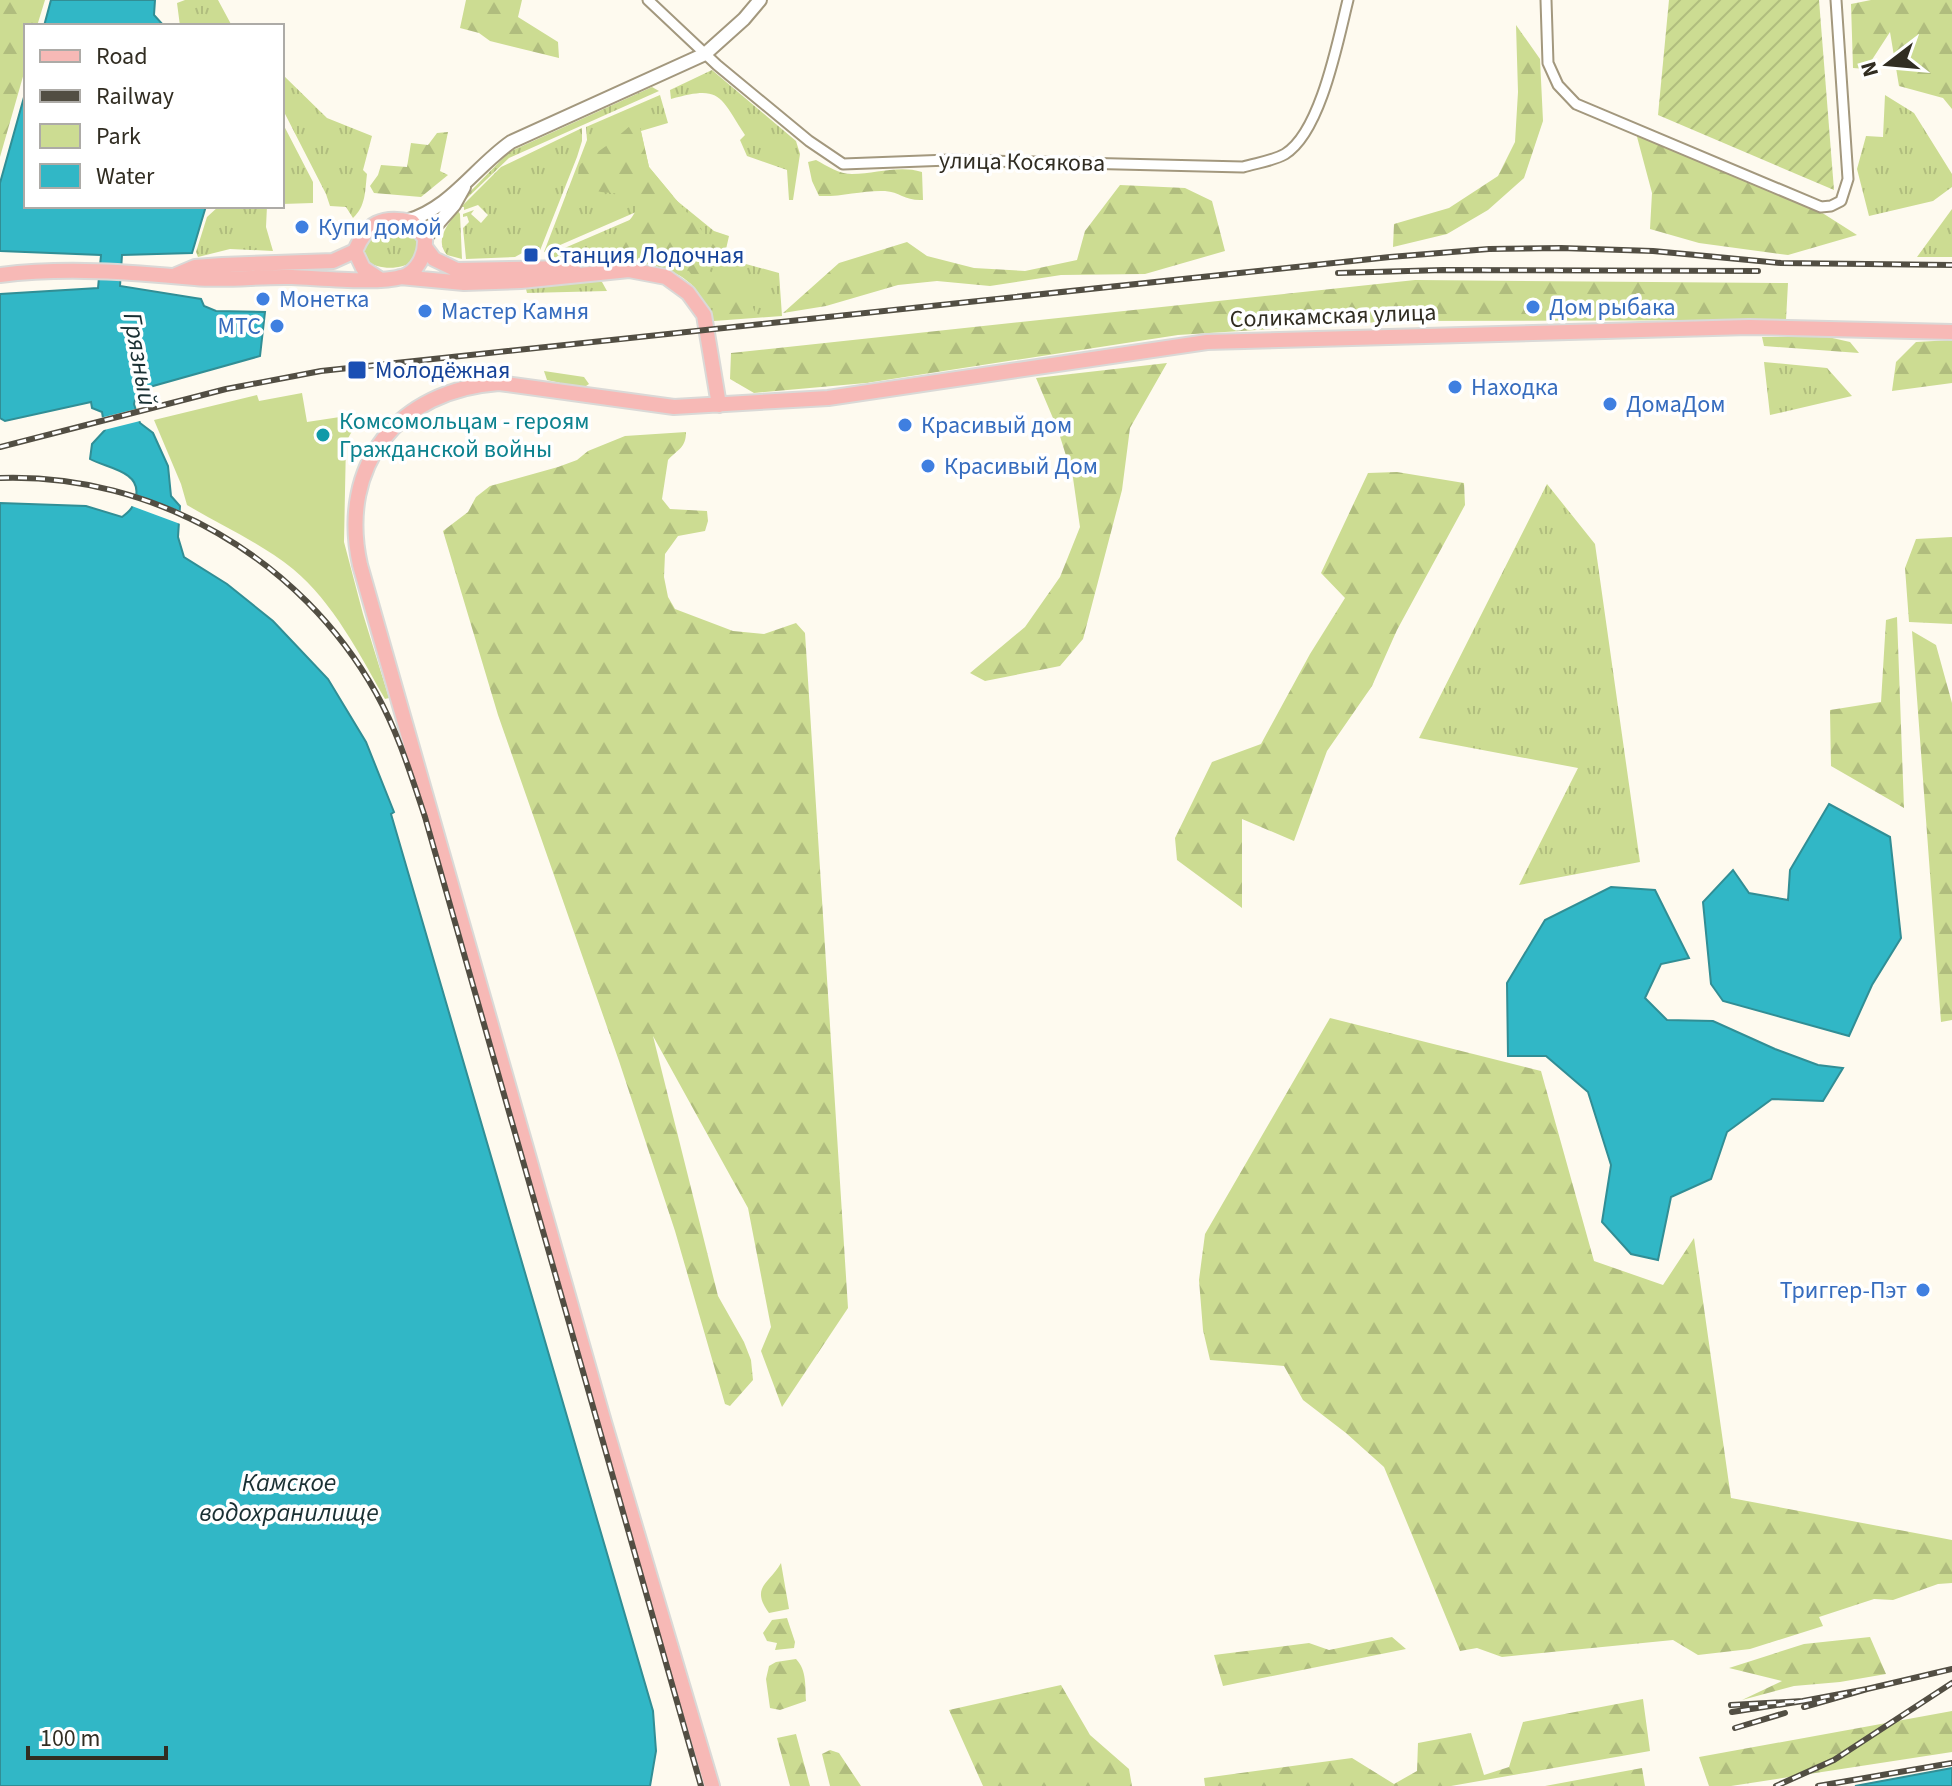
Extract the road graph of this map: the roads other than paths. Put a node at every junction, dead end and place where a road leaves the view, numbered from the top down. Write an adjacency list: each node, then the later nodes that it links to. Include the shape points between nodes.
1 (648, 0): 6 (street, улица Косякова)
2 (760, 0): 6 (street)
3 (1348, 0): 6 (street, улица Косякова, via 1309,128 1283,156 1243,167 949,160 843,164)
4 (1546, 0): 5 (street, via 1548,63 1558,85 1576,104 1821,207 1841,201 1848,179)
5 (1836, 0)
6 (705, 54): 7 (street, via 511,142)
7 (468, 181): 8 (street, via 434,211); 9 (street)
8 (406, 221): 9 (main road, via 417,226); 10 (main road, via 369,227)
9 (425, 243): 11 (main road, via 434,259 457,270); 14 (main road, via 414,269)
10 (355, 251): 13 (main road, via 333,261 195,267); 15 (main road, via 363,268)
11 (601, 271): 14 (main road, via 464,283); 17 (main road, via 657,274 696,301 707,323)
12 (0, 275): 13 (main road)
13 (175, 275): 15 (main road)
14 (400, 277): 15 (main road)
15 (378, 278)
16 (1952, 332): 17 (main road, Соликамская улица, via 1749,327 1207,342 828,398)
17 (719, 405): 18 (main road, Соликамская улица, via 651,405 516,384 471,386 420,406 385,434 360,483 354,518 360,565)
18 (712, 1786)

